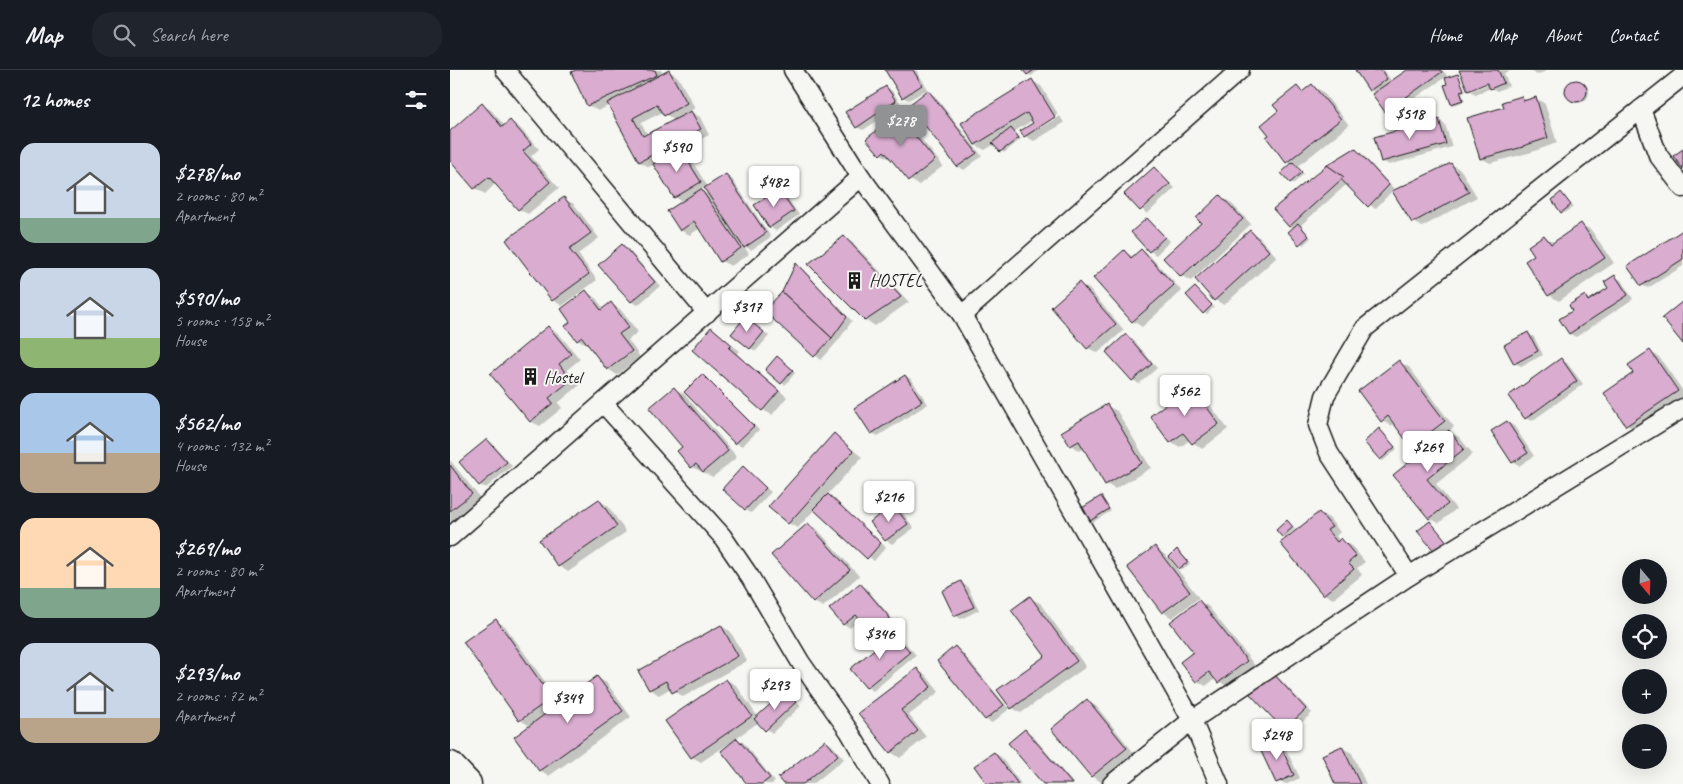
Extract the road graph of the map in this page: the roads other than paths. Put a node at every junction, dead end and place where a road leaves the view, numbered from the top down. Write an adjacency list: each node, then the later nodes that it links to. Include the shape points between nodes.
1 (505, 70): 8 (street)
2 (793, 70): 6 (street)
3 (1240, 70): 9 (street)
4 (1683, 76): 5 (street)
5 (1641, 109): 7 (street, via 1658,155); 13 (street, via 1365,328 1325,396 1318,425 1328,453)
6 (861, 177): 8 (street); 9 (street)
7 (1683, 188)
8 (707, 313): 10 (street)
9 (962, 315): 14 (street)
10 (603, 404): 12 (street); 17 (street, via 722,536)
11 (1683, 408): 13 (street)
12 (450, 537)
13 (1409, 576): 14 (street)
14 (1192, 720): 18 (street); 19 (street)
15 (450, 766): 16 (main road)
16 (467, 784)
17 (880, 784)
18 (1112, 784)
19 (1219, 784)

